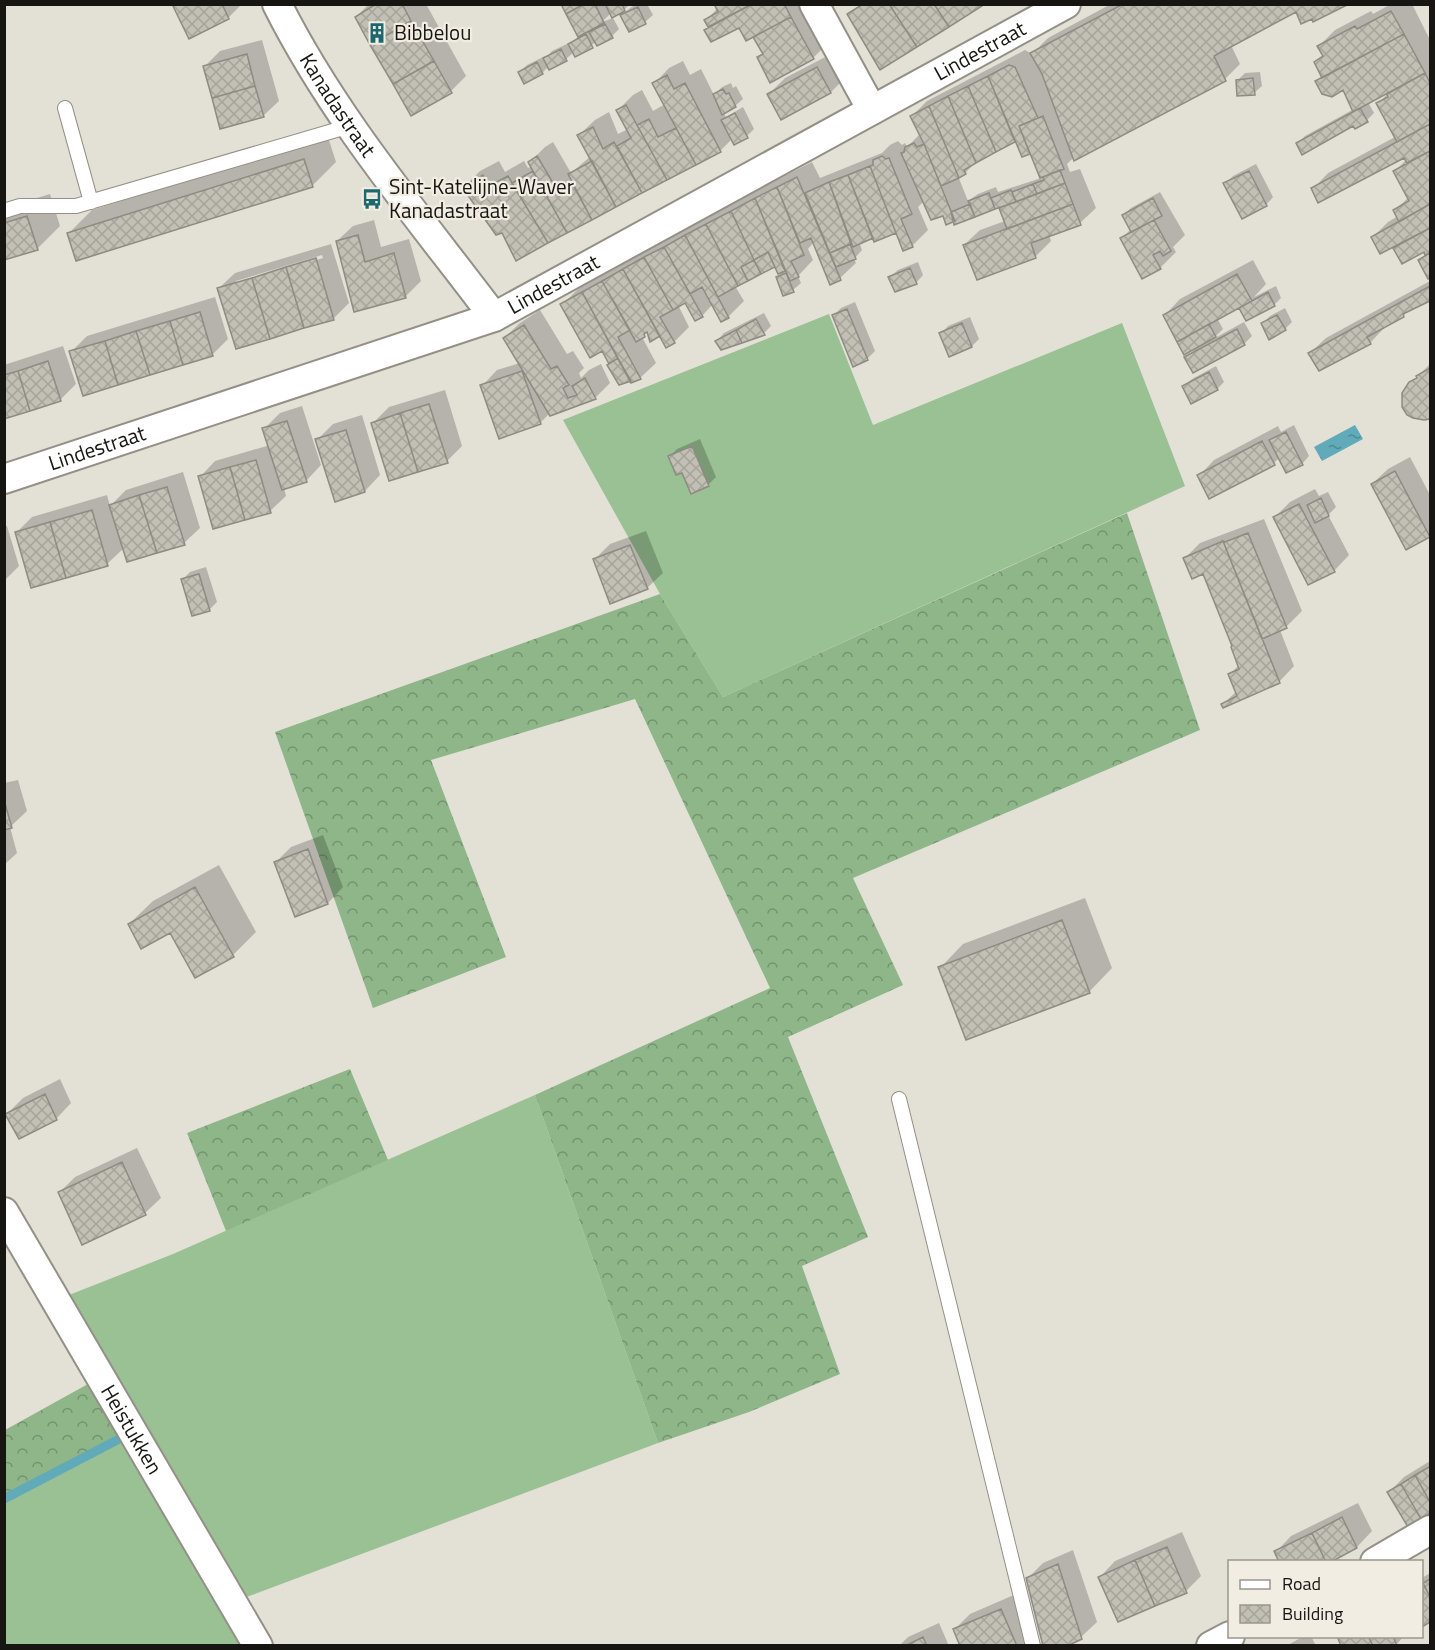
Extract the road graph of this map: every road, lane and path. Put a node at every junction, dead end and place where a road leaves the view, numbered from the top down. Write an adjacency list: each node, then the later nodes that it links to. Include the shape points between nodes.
1 (277, 4): 6 (street, Kanadastraat)
2 (814, 4): 5 (street)
3 (1066, 4): 5 (street, Lindestraat)
4 (65, 108): 7 (lane)
5 (872, 110): 9 (street, Lindestraat)
6 (350, 126): 7 (lane); 9 (street, Kanadastraat)
7 (91, 202): 8 (lane, via 76,206 20,206)
8 (4, 211)
9 (494, 317): 10 (street, Lindestraat)
10 (4, 479)
11 (899, 1099): 17 (lane)
12 (4, 1212): 16 (street, Heistukken)
13 (1431, 1530): 14 (street)
14 (1378, 1560)
15 (1228, 1637): 18 (street)
16 (258, 1646)
17 (1034, 1646)
18 (1210, 1646)

